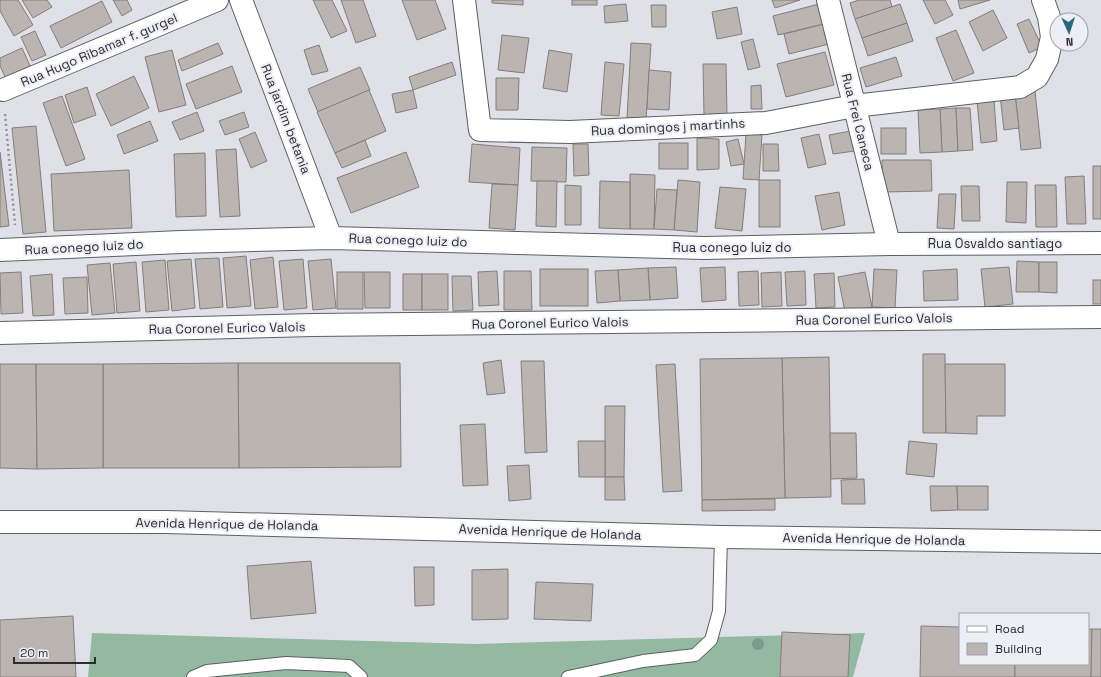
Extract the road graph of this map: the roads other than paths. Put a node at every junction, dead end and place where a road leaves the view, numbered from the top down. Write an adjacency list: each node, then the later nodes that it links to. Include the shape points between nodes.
1 (217, 0): 6 (street, Rua Hugo Ribamar f. gurgel)
2 (241, 0): 8 (street, Rua jardim betania)
3 (464, 0): 7 (street, Rua domingos j martinhs, via 480,130 570,132 766,123)
4 (828, 0): 7 (street, Rua Frei Caneca)
5 (1043, 0): 7 (street, Rua domingos j martinhs, via 1052,37 1047,59 1037,77 1020,87)
6 (3, 90)
7 (854, 106): 10 (street, Rua Frei Caneca)
8 (331, 238): 10 (street, Rua conego luiz do, via 704,248); 11 (street, Rua conego luiz do)
9 (1101, 243): 10 (street, Rua Osvaldo santiago)
10 (888, 244)
11 (9, 250)
12 (1101, 317): 13 (street, Rua Coronel Eurico Valois, via 313,326)
13 (0, 333)
14 (0, 522): 15 (street, Avenida Henrique de Holanda, via 166,522)
15 (721, 537): 16 (street, Avenida Henrique de Holanda); 19 (lane, via 719,611 711,640 695,655 642,661)
16 (1101, 542)
17 (193, 677): 18 (lane, via 207,671 286,663 349,666)
18 (361, 677)
19 (568, 677)

